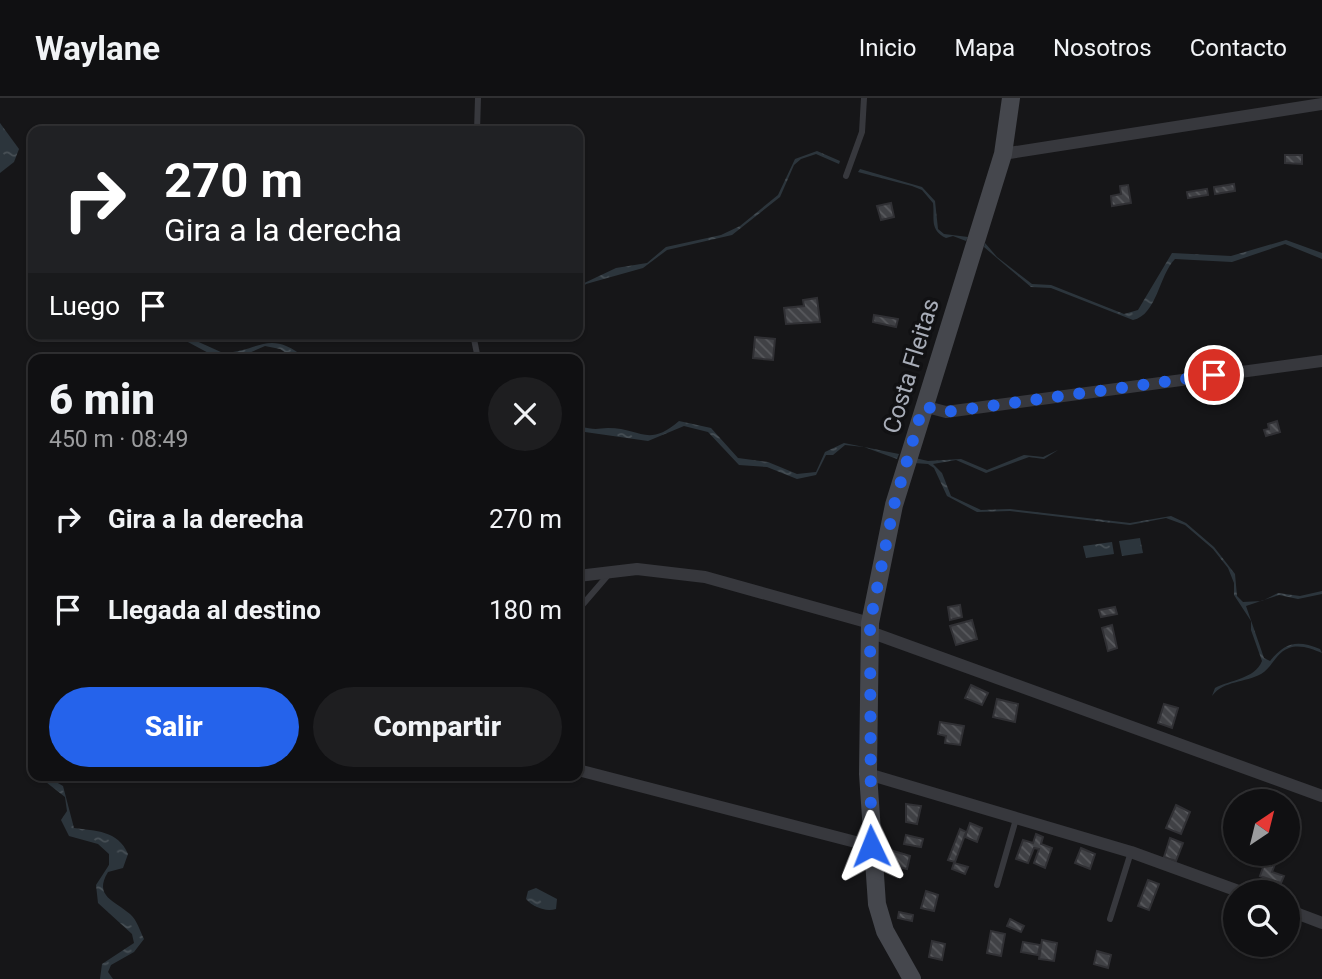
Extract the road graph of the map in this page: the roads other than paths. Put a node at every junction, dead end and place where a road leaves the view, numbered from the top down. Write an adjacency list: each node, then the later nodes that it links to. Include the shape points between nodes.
1 (478, 98): 5 (lane)
2 (864, 98): 7 (lane, via 862,132)
3 (1011, 98): 6 (main road, Costa Fleitas)
4 (1322, 104): 6 (street)
5 (477, 126)
6 (1003, 154): 9 (main road, Costa Fleitas)
7 (846, 176)
8 (1322, 361): 9 (street, via 946,412)
9 (923, 406): 13 (main road, Costa Fleitas, via 894,505)
10 (610, 573): 11 (street); 12 (lane); 13 (street, via 637,569 705,577)
11 (583, 576)
12 (583, 604)
13 (870, 628): 15 (main road, Costa Fleitas); 16 (street)
14 (583, 771): 18 (street)
15 (868, 774): 17 (street); 18 (main road, Costa Fleitas)
16 (1322, 796)
17 (1016, 817): 19 (street); 21 (lane)
18 (871, 846): 25 (main road, Costa Fleitas, via 884,931)
19 (1131, 852): 20 (street); 23 (lane)
20 (1223, 885)
21 (996, 886)
22 (1300, 915): 24 (street)
23 (1110, 919)
24 (1322, 923)
25 (912, 979)

